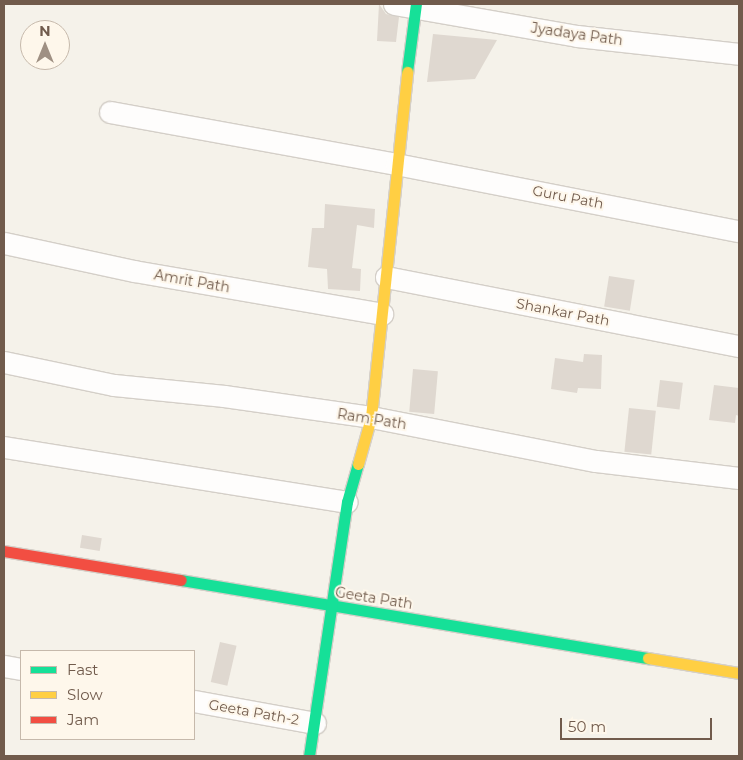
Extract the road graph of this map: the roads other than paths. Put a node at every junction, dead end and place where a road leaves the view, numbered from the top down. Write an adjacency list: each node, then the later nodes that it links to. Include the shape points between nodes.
1 (394, 4): 2 (street, Jyadaya Path)
2 (416, 6): 3 (street, Jyadaya Path, via 577,36); 5 (street)
3 (739, 54)
4 (110, 112): 5 (street, Guru Path)
5 (396, 164): 6 (street, Guru Path); 8 (street)
6 (739, 231)
7 (4, 243): 9 (street, Amrit Path, via 134,271)
8 (386, 277): 9 (street); 10 (street, Shankar Path)
9 (382, 314): 12 (street)
10 (739, 346)
11 (4, 362): 12 (street, Ram Path, via 114,385)
12 (372, 416): 14 (street, Ram Path, via 596,461); 15 (street)
13 (4, 447): 15 (street)
14 (739, 478)
15 (347, 502): 17 (street)
16 (4, 552): 17 (street, Geeta Path)
17 (332, 606): 20 (street, Geeta Path); 22 (street)
18 (4, 666): 19 (street)
19 (20, 669)
20 (739, 673)
21 (195, 701): 22 (street, Geeta Path-2)
22 (315, 723): 23 (street)
23 (309, 756)

